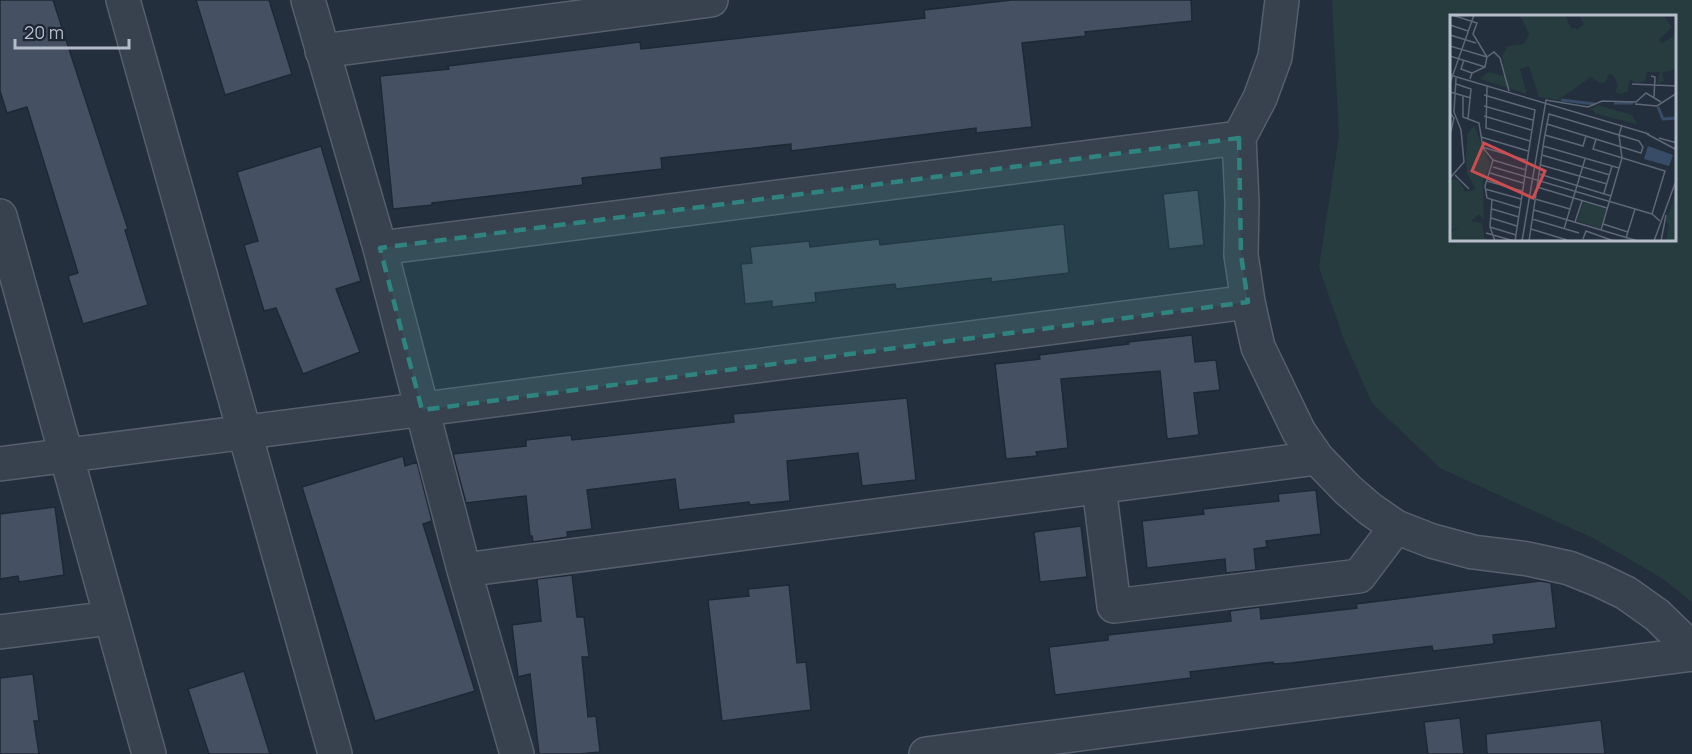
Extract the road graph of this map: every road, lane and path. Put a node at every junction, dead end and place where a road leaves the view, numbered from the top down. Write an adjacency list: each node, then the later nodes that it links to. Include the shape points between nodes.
1 (123, 0): 12 (street)
2 (308, 0): 5 (street)
3 (711, 0): 5 (street)
4 (1282, 0): 6 (street, via 1275,57)
5 (322, 51): 8 (street)
6 (1239, 138): 8 (street); 10 (street, via 1241,255)
7 (0, 216): 9 (street)
8 (380, 248): 11 (street)
9 (10, 292): 13 (street)
10 (1248, 302): 11 (street); 14 (street, via 1258,347 1299,432)
11 (422, 411): 12 (street); 18 (street)
12 (245, 432): 13 (street); 24 (street)
13 (67, 455): 15 (street); 19 (street)
14 (1317, 458): 16 (street); 17 (street, via 1363,503)
15 (0, 464)
16 (1099, 487): 17 (street, via 1114,606 1359,576); 18 (street)
17 (1396, 527): 21 (street, via 1473,552 1528,559 1599,580 1657,615)
18 (464, 570): 25 (street)
19 (111, 618): 20 (street); 23 (street)
20 (0, 632)
21 (1692, 649)
22 (1692, 654): 26 (street)
23 (149, 754)
24 (335, 754)
25 (517, 754)
26 (926, 754)

